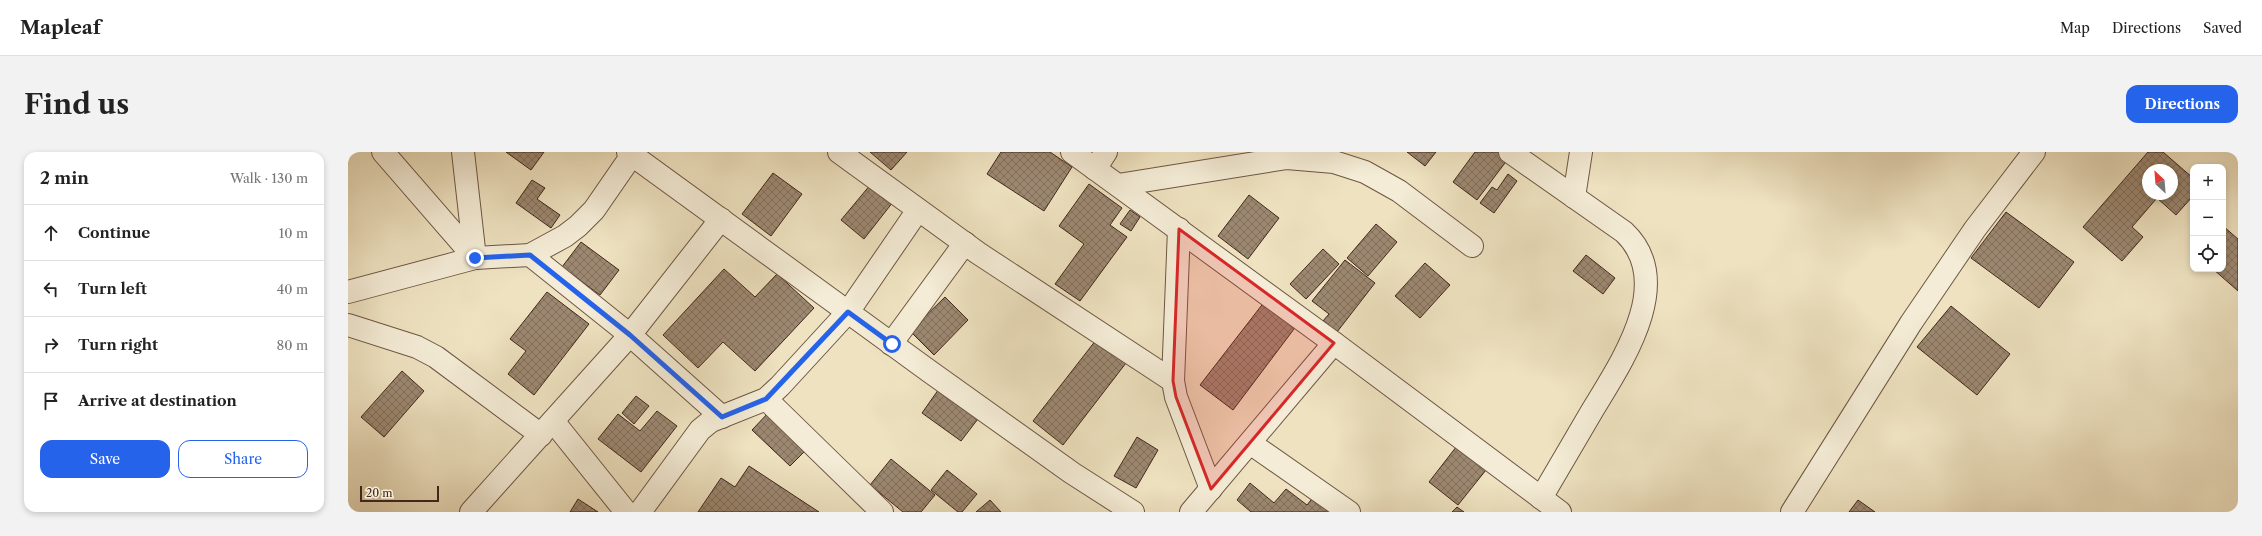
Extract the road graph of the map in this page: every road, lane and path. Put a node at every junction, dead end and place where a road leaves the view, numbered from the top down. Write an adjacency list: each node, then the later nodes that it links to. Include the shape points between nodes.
1 (383, 152): 19 (street)
2 (463, 152): 19 (street)
3 (839, 152): 13 (street)
4 (1072, 152): 10 (street)
5 (1510, 152): 12 (street)
6 (1581, 152): 12 (street)
7 (2034, 152): 41 (street, via 1975,229 1911,323)
8 (630, 153): 14 (street); 18 (street, via 594,210 565,236)
9 (1275, 156): 11 (street); 17 (street, via 1334,162 1365,172 1399,191)
10 (1101, 160): 11 (street)
11 (1118, 185): 15 (street)
12 (1574, 197): 32 (street, via 1631,239 1641,256 1645,295 1643,310 1626,355)
13 (918, 210): 16 (street); 21 (street)
14 (721, 220): 21 (street); 23 (street)
15 (1179, 229): 24 (street); 26 (street)
16 (965, 243): 25 (street); 26 (street)
17 (1472, 246)
18 (530, 255): 19 (street); 23 (street)
19 (475, 258): 20 (street)
20 (348, 292)
21 (848, 312): 25 (street); 27 (street)
22 (348, 325): 29 (street, via 417,347)
23 (630, 335): 28 (street); 29 (street)
24 (1334, 343): 30 (street); 32 (street)
25 (892, 344): 37 (street, via 1072,473)
26 (1173, 381): 31 (street, via 1176,397)
27 (766, 399): 28 (street); 36 (street)
28 (722, 417): 35 (street, via 711,421 700,430)
29 (547, 428): 33 (street); 34 (street)
30 (1250, 443): 31 (street); 39 (street)
31 (1211, 489): 38 (street)
32 (1541, 498): 40 (street)
33 (472, 512)
34 (626, 512)
35 (640, 512)
36 (882, 512)
37 (1133, 512)
38 (1192, 512)
39 (1349, 512)
40 (1560, 512)
41 (1792, 512)

